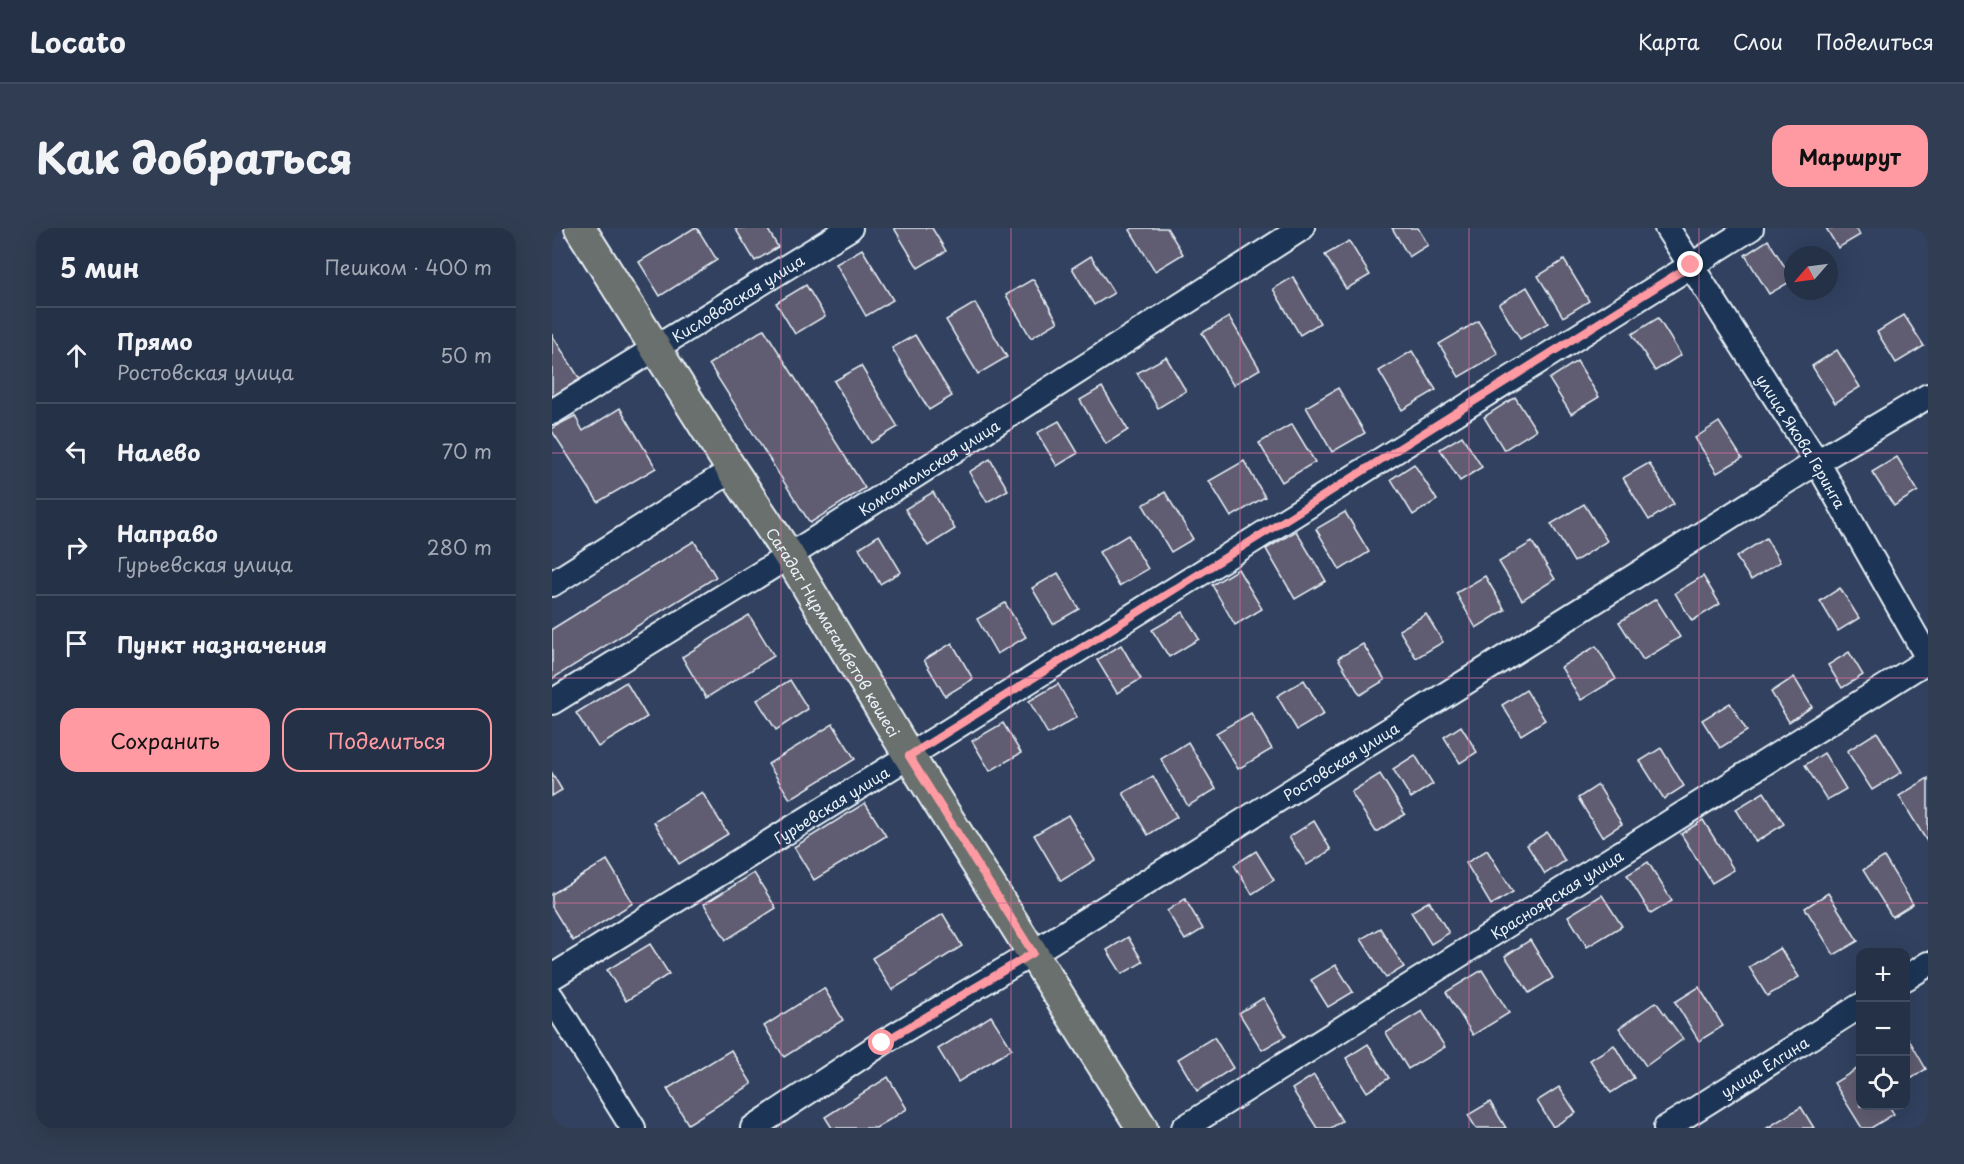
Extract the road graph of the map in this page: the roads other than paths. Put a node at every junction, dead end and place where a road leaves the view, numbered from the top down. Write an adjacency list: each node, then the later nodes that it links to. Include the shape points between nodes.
1 (580, 228): 7 (main road, Сағадат Нұрмағамбетов көшесі)
2 (850, 228): 7 (street, Кисловодская улица)
3 (1302, 228): 12 (street, Комсомольская улица)
4 (1667, 228): 6 (street, улица Якова Геринга)
5 (1751, 228): 6 (street, Гурьевская улица)
6 (1691, 265): 10 (street, улица Якова Геринга); 16 (street, Гурьевская улица)
7 (656, 349): 9 (street, Кисловодская улица); 11 (main road, Сағадат Нұрмағамбетов көшесі)
8 (1928, 396): 10 (street, Ростовская улица)
9 (552, 412)
10 (1817, 462): 14 (street, улица Якова Геринга); 17 (street, Ростовская улица)
11 (732, 470): 12 (main road, Сағадат Нұрмағамбетов көшесі); 13 (street)
12 (789, 556): 15 (street, Комсомольская улица); 16 (main road, Сағадат Нұрмағамбетов көшесі)
13 (552, 584)
14 (1928, 659): 26 (street, Красноярская улица)
15 (552, 702)
16 (909, 756): 17 (main road, Сағадат Нұрмағамбетов көшесі); 20 (street, Гурьевская улица)
17 (1033, 953): 24 (street, Ростовская улица, via 882,1043); 25 (main road, Сағадат Нұрмағамбетов көшесі)
18 (1928, 964): 19 (street)
19 (1910, 975)
20 (552, 977)
21 (552, 998): 23 (street)
22 (1856, 1009): 27 (street, улица Елгина)
23 (633, 1128)
24 (753, 1128)
25 (1142, 1128)
26 (1184, 1128)
27 (1666, 1128)

